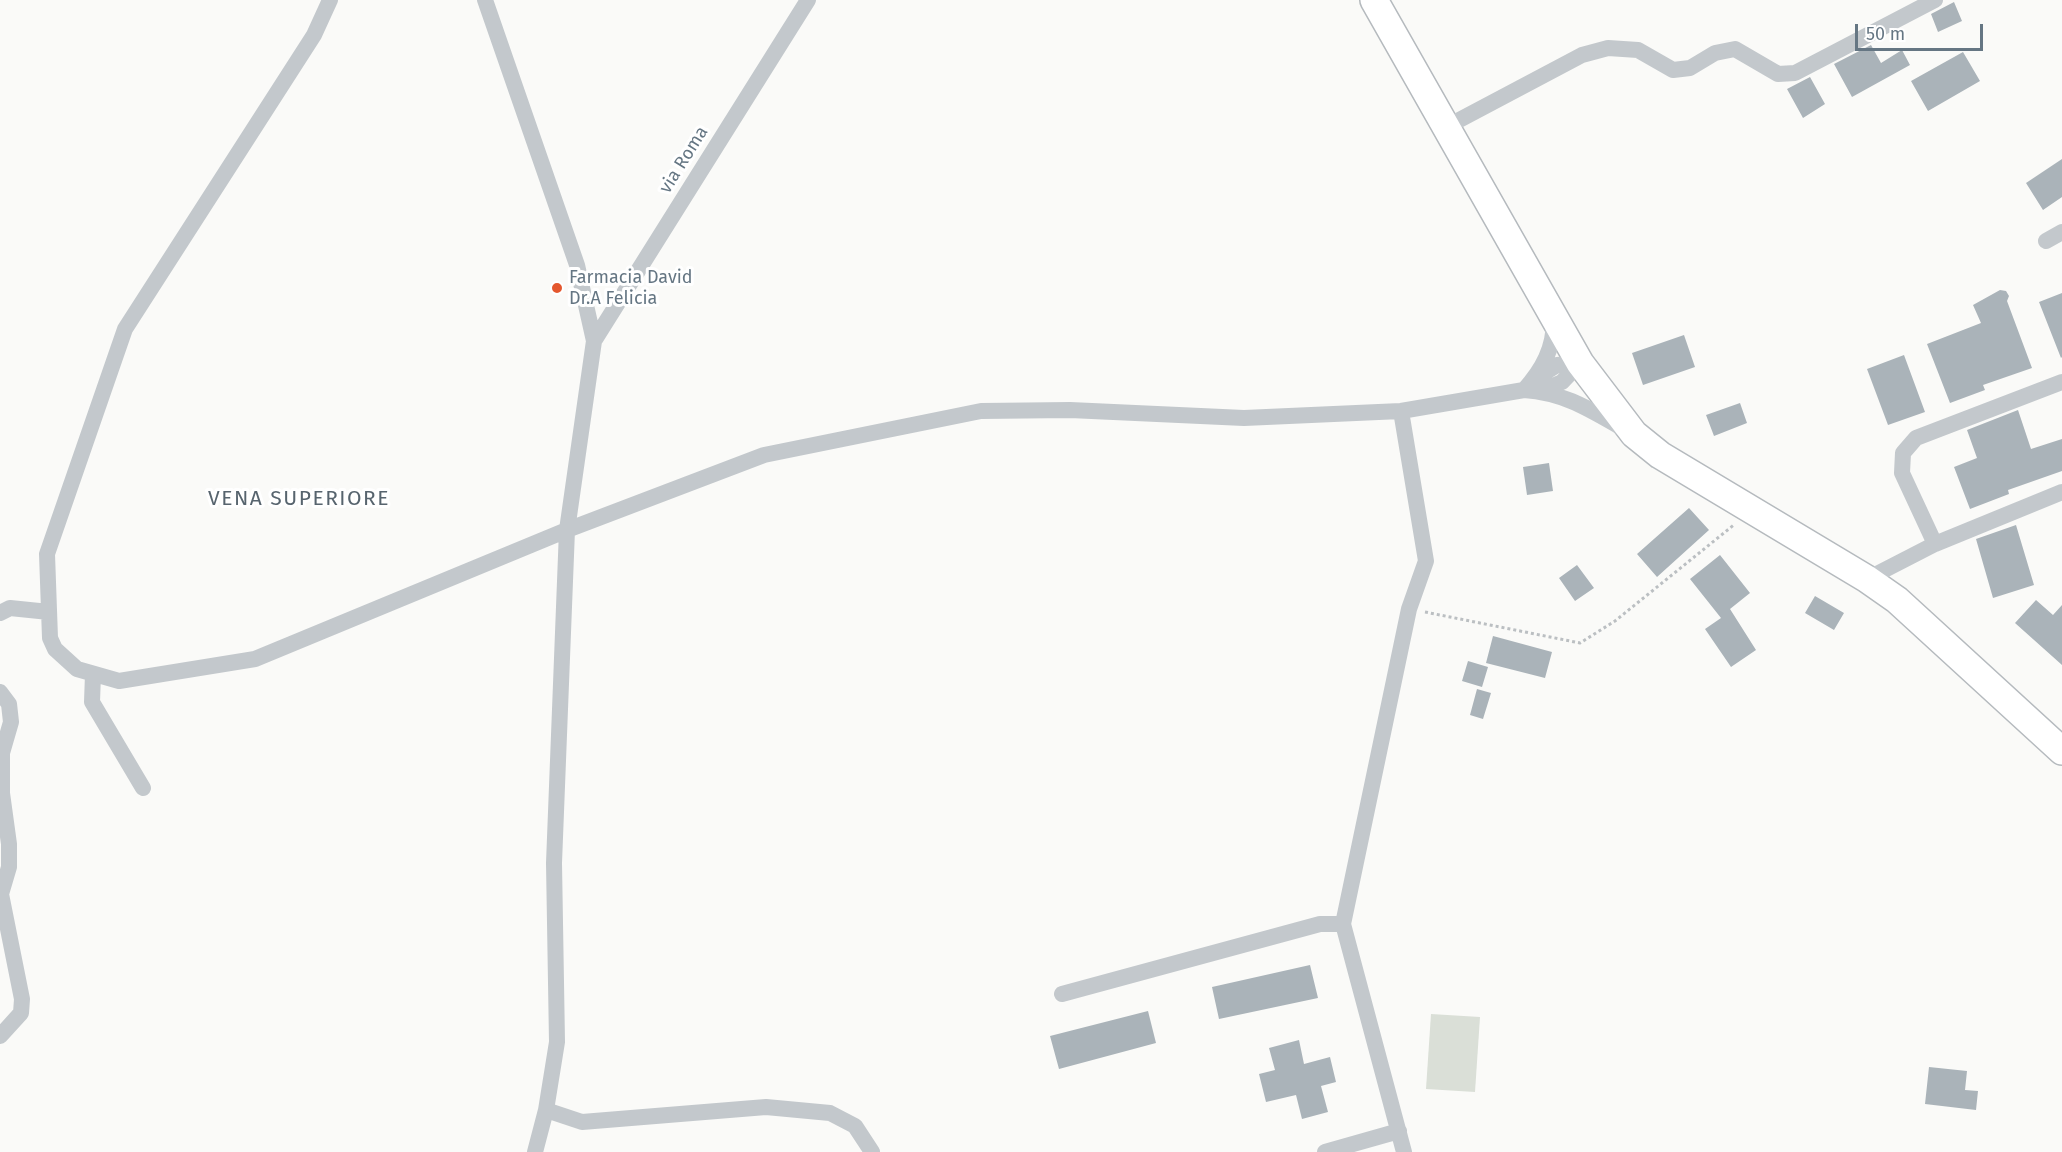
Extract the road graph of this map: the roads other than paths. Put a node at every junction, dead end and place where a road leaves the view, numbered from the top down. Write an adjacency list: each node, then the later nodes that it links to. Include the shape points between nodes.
1 (330, 0): 20 (street, via 314,35 125,329 47,554)
2 (485, 0): 10 (street, via 577,265)
3 (808, 0): 10 (street, via Roma)
4 (1374, 0): 6 (main road)
5 (1935, 0): 6 (street, via 1795,73 1778,74 1736,50 1716,53 1690,68 1673,70 1638,50 1608,48 1582,55)
6 (1446, 127): 9 (main road)
7 (2062, 232): 8 (street)
8 (2046, 241)
9 (1554, 316): 11 (main road); 13 (street, via 1550,354)
10 (594, 341): 17 (street)
11 (1580, 363): 13 (street, via 1562,382); 15 (main road)
12 (2062, 382): 18 (street, via 1916,438 1903,453 1902,473)
13 (1533, 387): 14 (street); 15 (street, via 1574,401)
14 (1401, 411): 17 (street, via 1244,418 1071,410 981,411 764,455); 26 (street, via 1426,561 1409,609)
15 (1634, 434): 19 (main road, via 1660,455)
16 (2062, 492): 18 (street)
17 (567, 530): 22 (street, via 255,659 119,681); 29 (street, via 554,864 557,1042)
18 (1935, 544): 19 (street)
19 (1867, 579): 24 (main road, via 1897,600)
20 (49, 612): 21 (street, via 10,608); 22 (street, via 50,639 55,650 77,669)
21 (0, 613)
22 (93, 674): 25 (street, via 92,702)
23 (0, 692): 28 (street, via 9,704 11,722 2,753 9,867 1,894 22,999 21,1013)
24 (2062, 751)
25 (143, 788)
26 (1342, 924): 27 (street, via 1320,924); 30 (street)
27 (1062, 994)
28 (0, 1036)
29 (546, 1110): 31 (street); 32 (street, via 582,1122 766,1107 830,1113 855,1126)
30 (1399, 1131): 33 (street); 34 (street)
31 (535, 1152)
32 (872, 1152)
33 (1325, 1152)
34 (1404, 1152)

